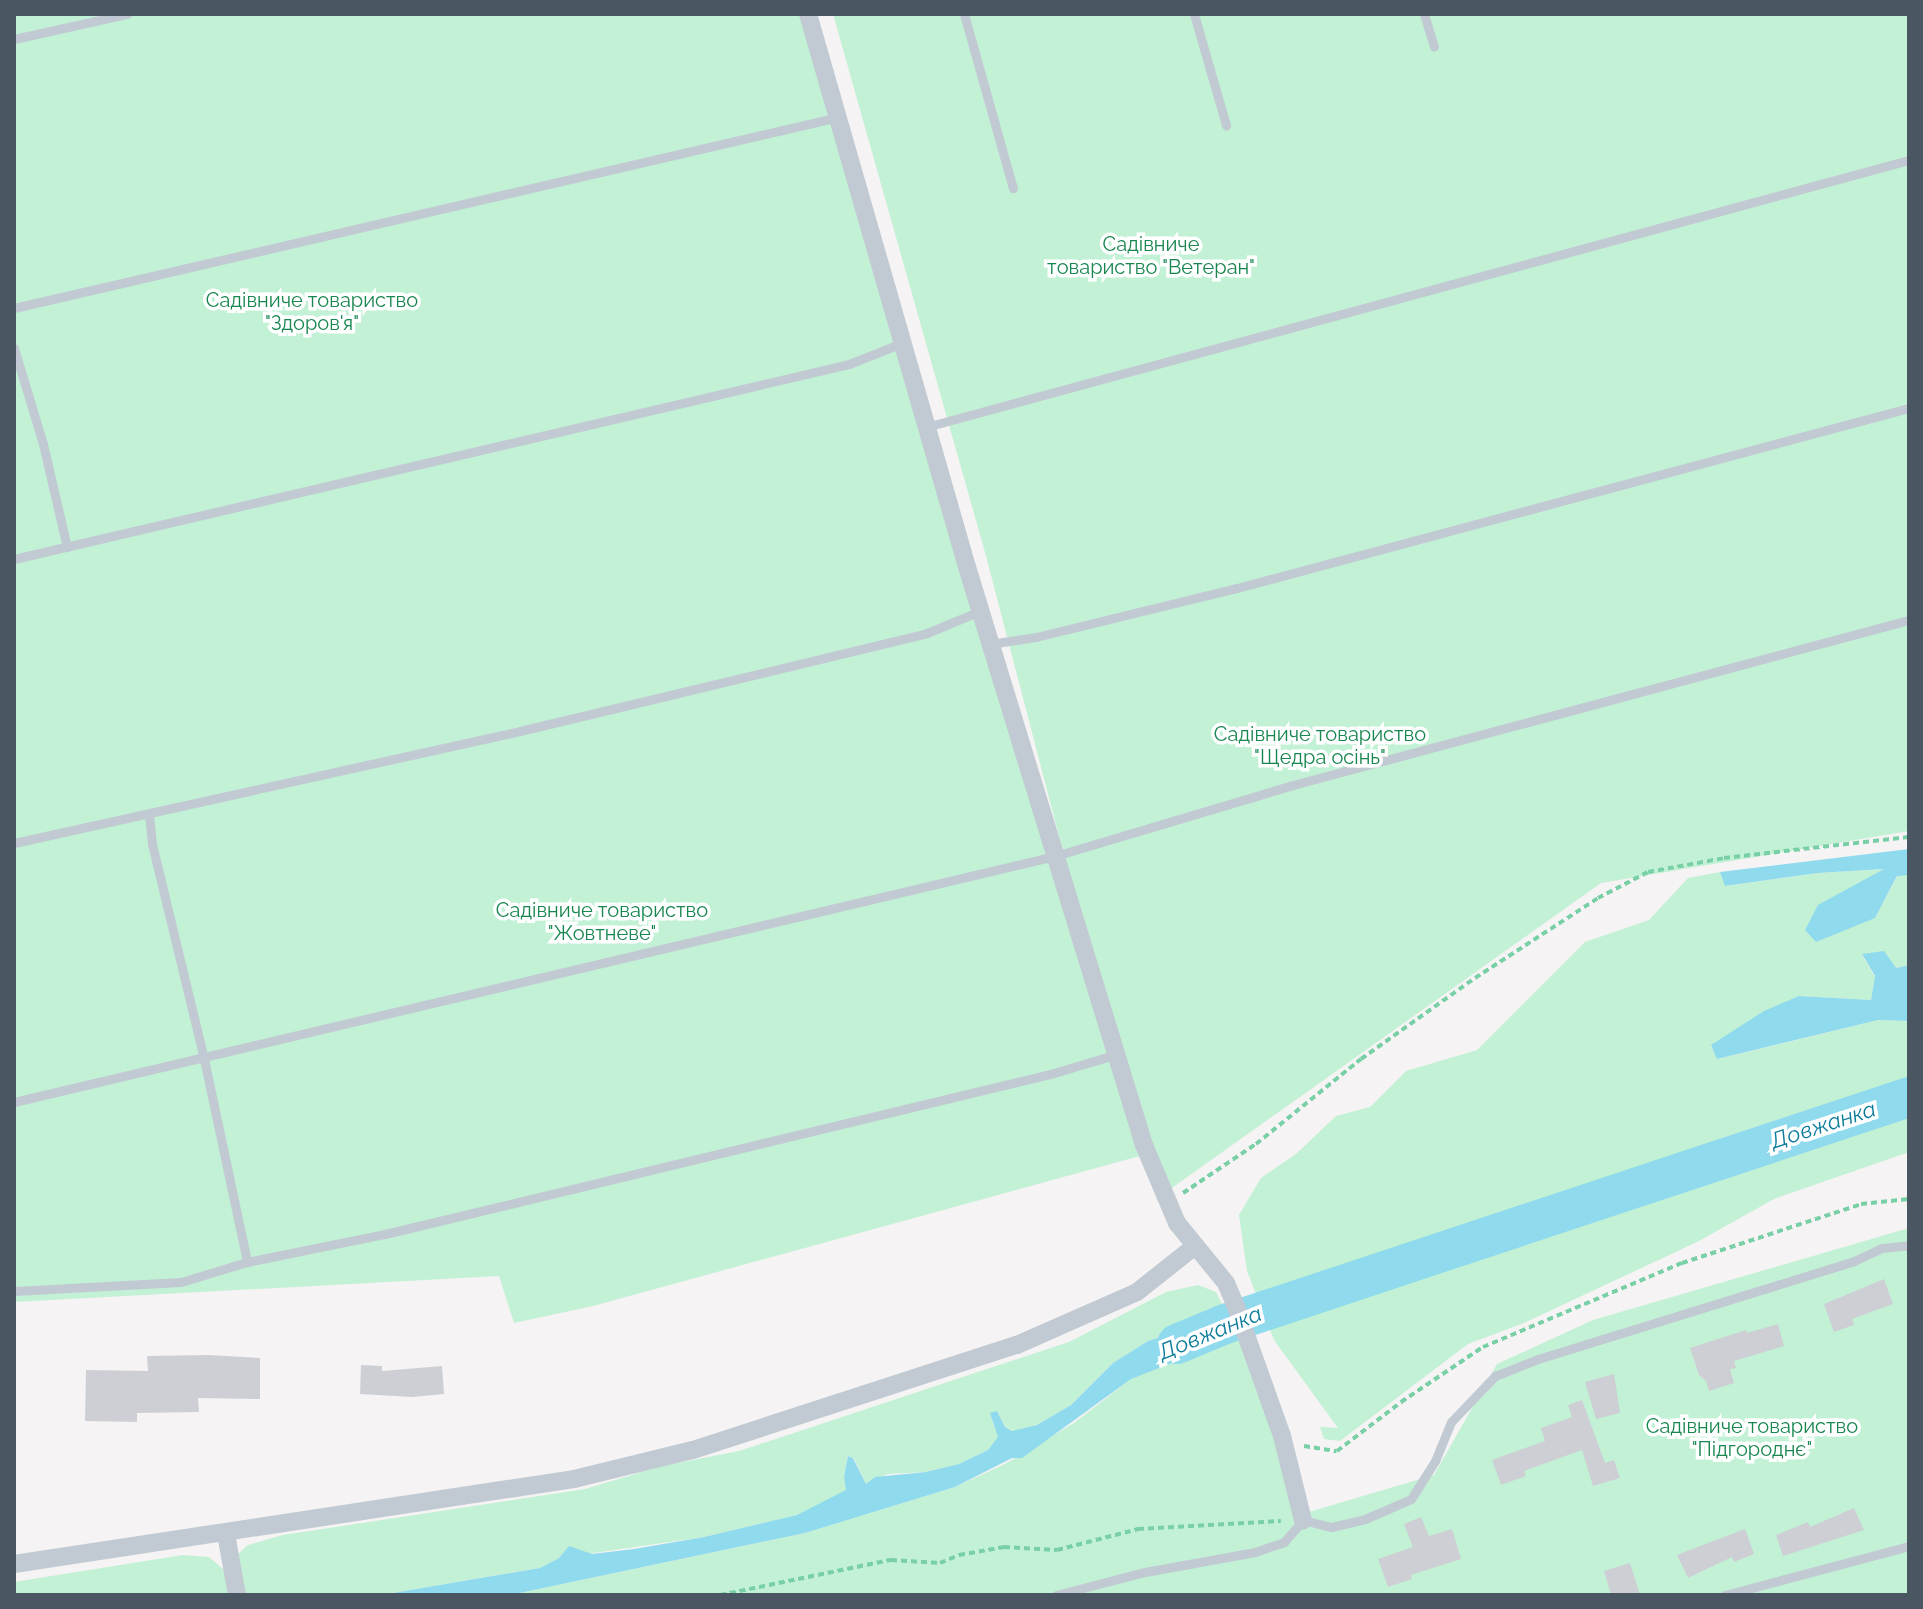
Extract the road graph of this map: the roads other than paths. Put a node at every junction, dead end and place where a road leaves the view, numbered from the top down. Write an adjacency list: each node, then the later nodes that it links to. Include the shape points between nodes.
1 (127, 14): 6 (lane)
2 (808, 14): 8 (street)
3 (964, 14): 11 (lane)
4 (1194, 14): 9 (lane)
5 (1424, 14): 7 (lane)
6 (14, 39)
7 (1434, 47)
8 (839, 117): 12 (lane); 13 (street)
9 (1226, 125)
10 (1909, 160): 16 (lane)
11 (1013, 188)
12 (14, 308)
13 (902, 343): 16 (street); 17 (lane, via 849,364)
14 (14, 348): 17 (lane)
15 (1909, 408): 21 (lane, via 1237,588)
16 (926, 427): 19 (street)
17 (67, 547): 18 (lane)
18 (14, 559)
19 (980, 611): 21 (street); 22 (lane, via 927,633)
20 (1909, 620): 24 (lane, via 1293,785)
21 (990, 644): 24 (street)
22 (149, 815): 23 (lane); 26 (lane)
23 (14, 843)
24 (1055, 856): 25 (street); 26 (lane)
25 (1114, 1055): 29 (street, via 1167,1201); 30 (lane, via 314,1251)
26 (204, 1059): 27 (lane); 30 (lane)
27 (14, 1102)
28 (1909, 1245): 32 (lane, via 1882,1248 1495,1376 1451,1422 1411,1499 1331,1527)
29 (1195, 1246): 32 (street, via 1226,1283 1235,1304 1282,1436); 33 (street, via 1137,1292 1017,1345 693,1450 574,1479)
30 (247, 1262): 31 (lane, via 181,1282)
31 (14, 1291)
32 (1303, 1520): 37 (lane, via 1284,1542 1255,1552)
33 (226, 1534): 35 (street); 36 (street)
34 (1909, 1546): 38 (lane)
35 (14, 1564)
36 (237, 1595)
37 (1056, 1595)
38 (1725, 1595)

